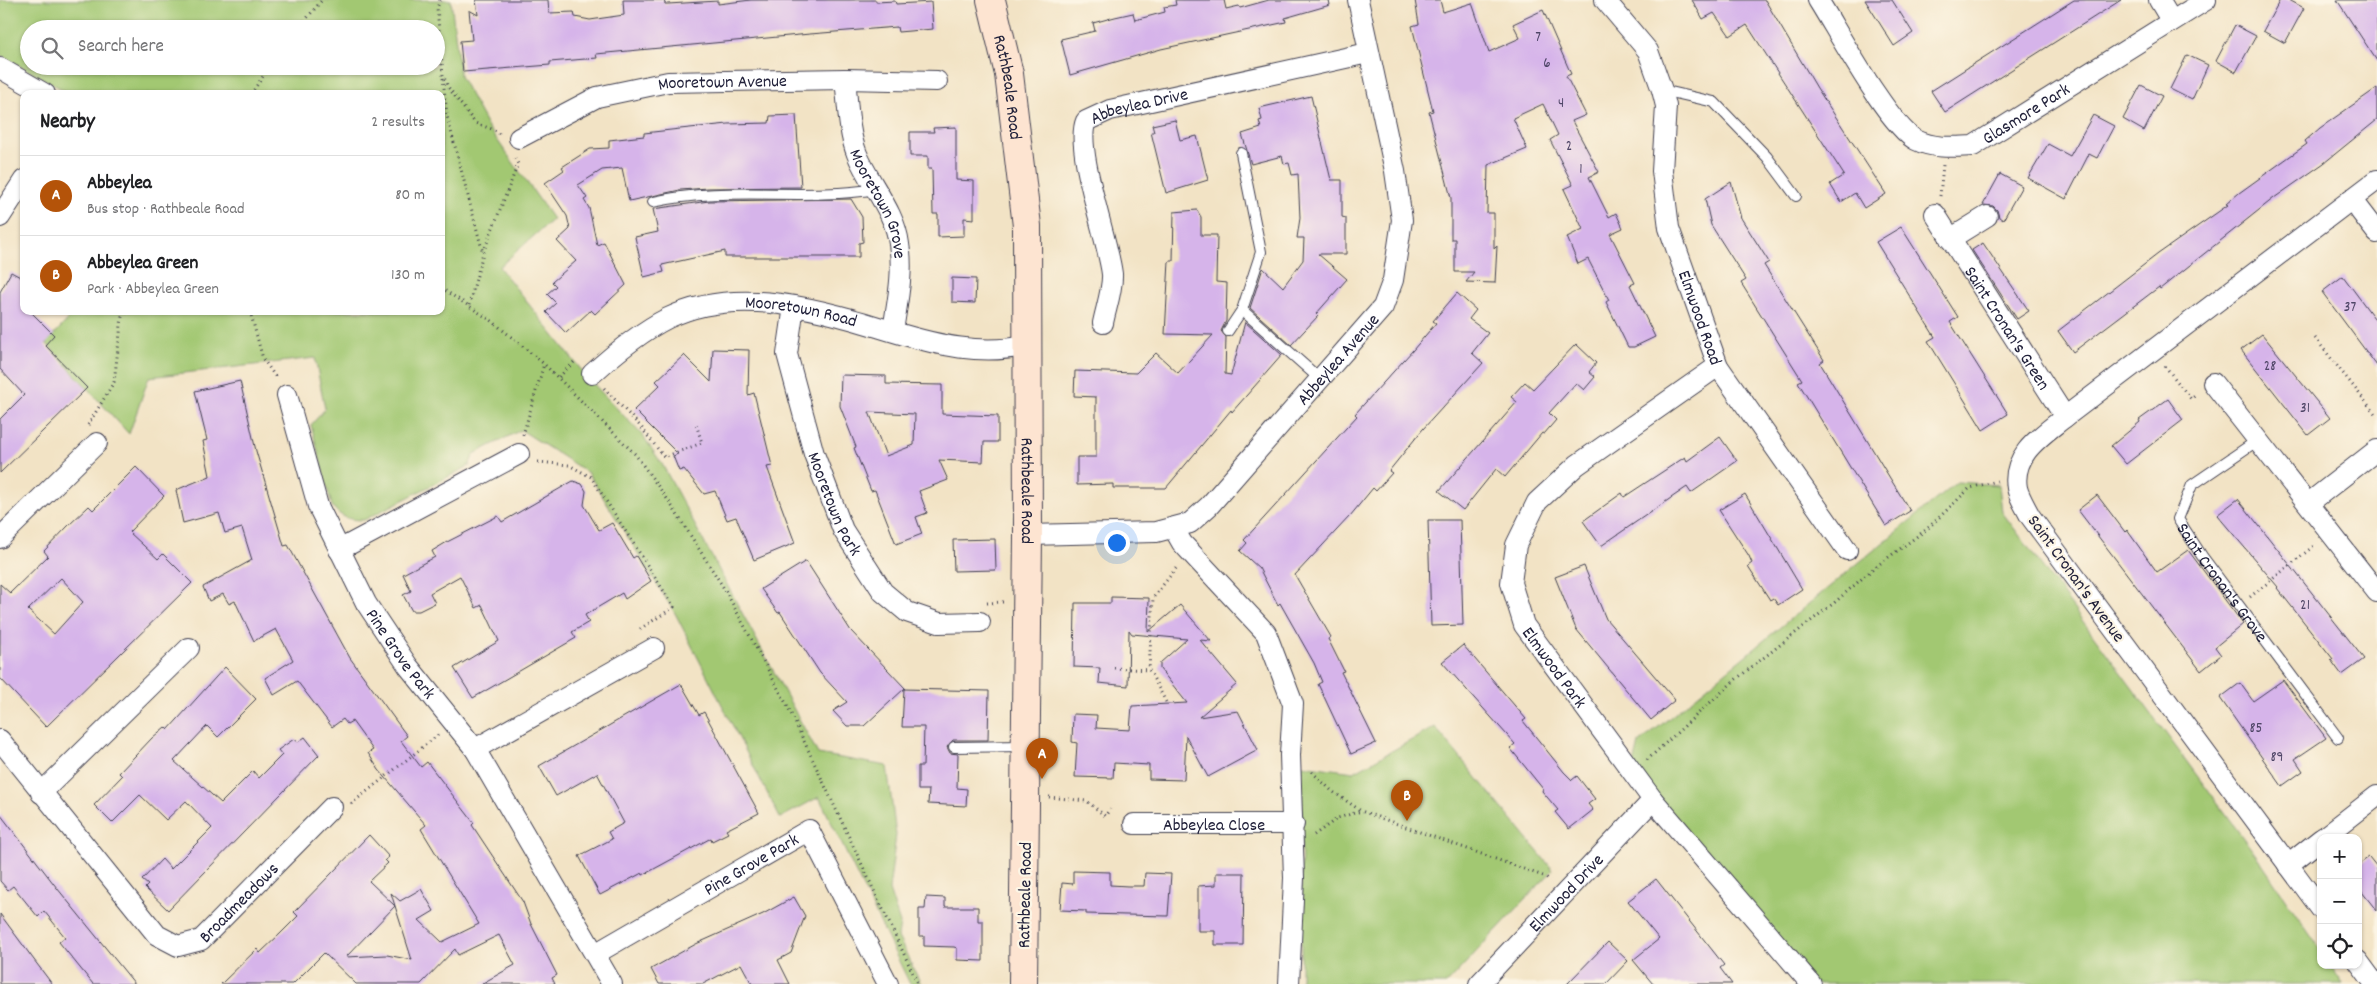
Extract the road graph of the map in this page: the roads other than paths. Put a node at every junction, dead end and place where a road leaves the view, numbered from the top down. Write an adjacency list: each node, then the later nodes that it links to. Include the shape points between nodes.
1 (1358, 0): 8 (street, Abbeylea Avenue)
2 (1605, 0): 13 (street, Elmwood Road, via 1648,51)
3 (1818, 0): 7 (street, Glasmore Park, via 1892,118 1916,140 1945,147 1973,146)
4 (2159, 0): 7 (street)
5 (2206, 0): 7 (street, Glasmore Park)
6 (994, 1): 32 (main road, Rathbeale Road, via 1009,74 1027,226)
7 (2171, 20)
8 (1368, 53): 29 (street, Abbeylea Drive, via 1110,110 1086,121 1082,130 1086,161 1112,276); 35 (street, Abbeylea Avenue, via 1395,171 1402,220 1398,254 1383,308)
9 (0, 68): 12 (street)
10 (845, 78): 11 (street, Mooretown Avenue); 14 (street, Mooretown Avenue, via 668,82 597,97); 18 (street, Mooretown Grove, via 857,153)
11 (937, 80)
12 (38, 90)
13 (1662, 90): 19 (lane, via 1714,102 1767,157); 33 (street, Elmwood Road, via 1666,106 1662,171 1669,228)
14 (513, 142)
15 (1241, 153): 28 (lane, via 1261,252)
16 (2377, 180): 20 (street)
17 (20, 186): 24 (street)
18 (876, 189): 21 (lane, via 848,194 703,194); 30 (street, Mooretown Grove, via 899,242 901,275)
19 (1796, 196)
20 (2352, 199): 25 (street); 38 (street)
21 (654, 202)
22 (1935, 214): 26 (street, Saint Cronan's Green)
23 (1987, 216): 26 (street)
24 (0, 217)
25 (2377, 233)
26 (1950, 239): 38 (street, Saint Cronan's Green)
27 (794, 306): 30 (street, Mooretown Road); 34 (street, Mooretown Road, via 742,300 698,307 668,318 637,337); 50 (street, Mooretown Park, via 788,354 814,454 843,530 884,592 907,612 939,623)
28 (1242, 310): 31 (lane); 35 (lane)
29 (1103, 323)
30 (893, 331): 32 (street, Mooretown Road, via 922,342 949,347 1014,348)
31 (1228, 332)
32 (1028, 345): 45 (main road, Rathbeale Road)
33 (1718, 366): 48 (street, Elmwood Road); 60 (street, Elmwood Park, via 1577,465 1537,502 1516,545 1511,583 1524,625)
34 (592, 374)
35 (1321, 380): 44 (street, Abbeylea Avenue, via 1209,506 1190,523)
36 (2213, 383): 39 (street)
37 (287, 395): 47 (street, Pine Grove Park, via 318,506)
38 (2065, 416): 66 (street, Saint Cronan's Avenue, via 2028,447 2018,467 2017,488 2030,516)
39 (2258, 440): 43 (street); 53 (lane, Saint Cronan's Grove, via 2192,485 2178,520)
40 (97, 443): 46 (street)
41 (527, 450): 47 (street)
42 (2377, 450): 43 (street)
43 (2309, 502): 49 (street)
44 (1174, 529): 45 (street, Abbeylea Avenue); 63 (street, via 1266,632 1293,704 1290,755)
45 (1028, 535): 56 (main road, Rathbeale Road)
46 (0, 538)
47 (339, 550): 57 (street, Pine Grove Park, via 366,603 408,666)
48 (1847, 550)
49 (2377, 592)
50 (980, 622)
51 (189, 648): 58 (street)
52 (654, 648): 57 (street)
53 (2338, 738)
54 (0, 740): 58 (street, Broadmeadows)
55 (954, 746): 56 (lane)
56 (1025, 746): 72 (main road, Rathbeale Road)
57 (475, 749): 68 (street, Pine Grove Park)
58 (42, 794): 61 (street, Broadmeadows, via 157,935 178,946 201,940)
59 (2377, 796): 64 (street)
60 (1653, 800): 74 (street, Elmwood Drive); 75 (street, Elmwood Park)
61 (332, 807)
62 (1134, 824): 63 (street, Abbeylea Close)
63 (1294, 824): 73 (street)
64 (2328, 834)
65 (2317, 843): 66 (street)
66 (2288, 865): 67 (street, Saint Cronan's Avenue)
67 (2317, 904)
68 (595, 954): 70 (street, Pine Grove Park); 71 (street, Pine Grove Park, via 809,830)
69 (2362, 966): 76 (street)
70 (612, 984)
71 (888, 984)
72 (1023, 984)
73 (1289, 984)
74 (1479, 984)
75 (1811, 984)
76 (2375, 984)

